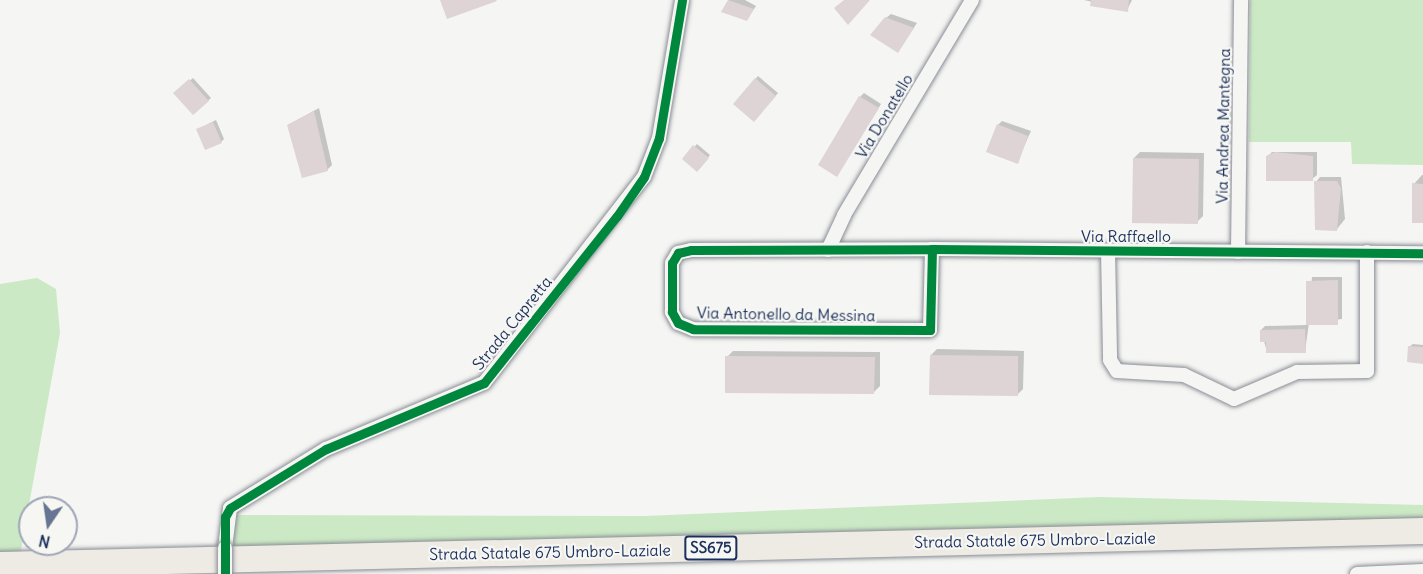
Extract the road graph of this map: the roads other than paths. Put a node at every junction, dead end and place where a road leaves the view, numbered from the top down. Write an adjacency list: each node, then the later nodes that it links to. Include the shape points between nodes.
1 (682, 0): 14 (street, Strada Capretta, bridge, via 659,138 644,177 484,383 326,449 230,508)
2 (972, 0): 5 (street, Via Donatello, via 844,215)
3 (1241, 0): 7 (street, Via Andrea Mantegna)
4 (932, 249): 5 (street, Via Raffaello); 5 (street, Via Antonello da Messina, via 930,330 693,329 678,323 672,312 672,263 678,253); 6 (street, Via Raffaello)
5 (828, 250)
6 (1108, 251): 7 (street, Via Raffaello); 8 (street, via 1110,360 1117,371 1184,375 1234,399 1298,372 1367,371)
7 (1238, 252): 8 (street, Via Raffaello)
8 (1367, 252): 9 (street, Via Raffaello)
9 (1423, 253)
10 (1423, 531): 12 (highway, Strada Statale 675 Umbro-Laziale / SS675)
11 (1423, 547): 15 (highway, Strada Statale 675 Umbro-Laziale / SS675)
12 (0, 565)
13 (1423, 571): 16 (street)
14 (225, 574)
15 (305, 574)
16 (1357, 574)

